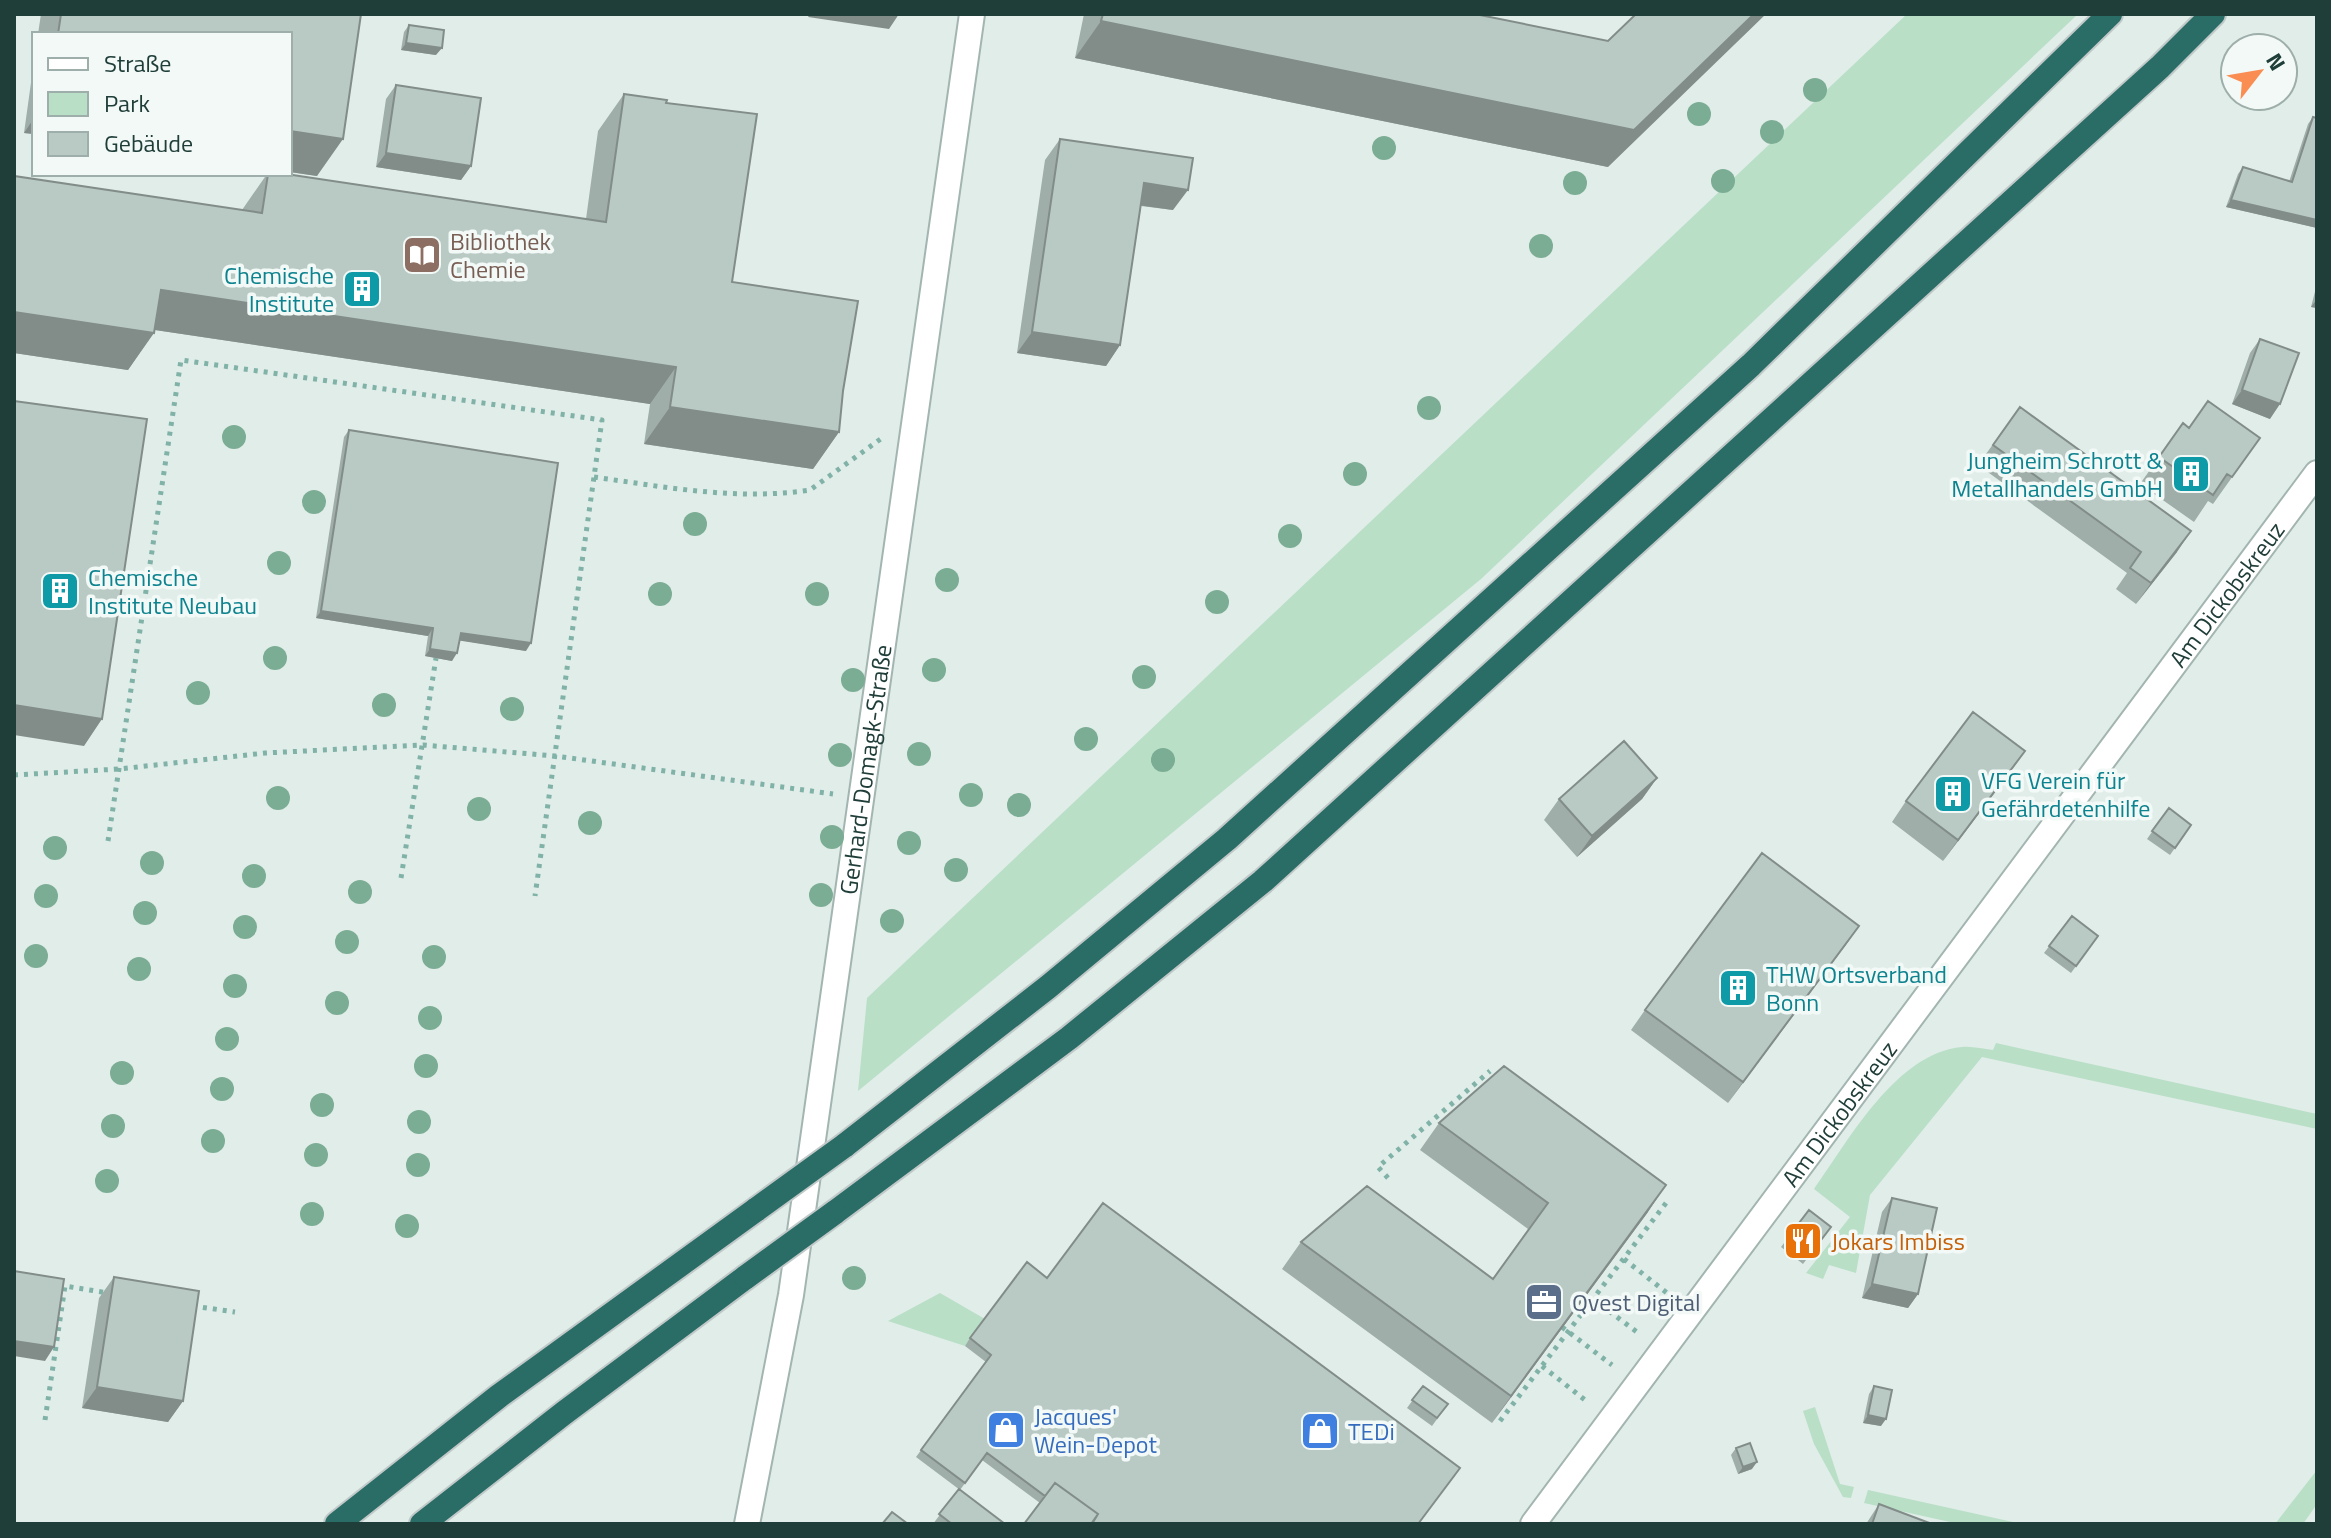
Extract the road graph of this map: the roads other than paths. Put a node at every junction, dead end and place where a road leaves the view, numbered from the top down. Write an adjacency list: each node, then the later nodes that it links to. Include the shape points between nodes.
1 (972, 14): 7 (street, Gerhard-Domagk-Straße, via 791,1295)
2 (2110, 14): 5 (highway, bridge, via 1751,365 1227,839 844,1146 499,1396)
3 (2213, 14): 6 (highway, bridge, via 1263,881 1069,1038)
4 (2317, 473): 8 (street, Am Dickobskreuz)
5 (337, 1524)
6 (422, 1524)
7 (747, 1524)
8 (1533, 1524)

